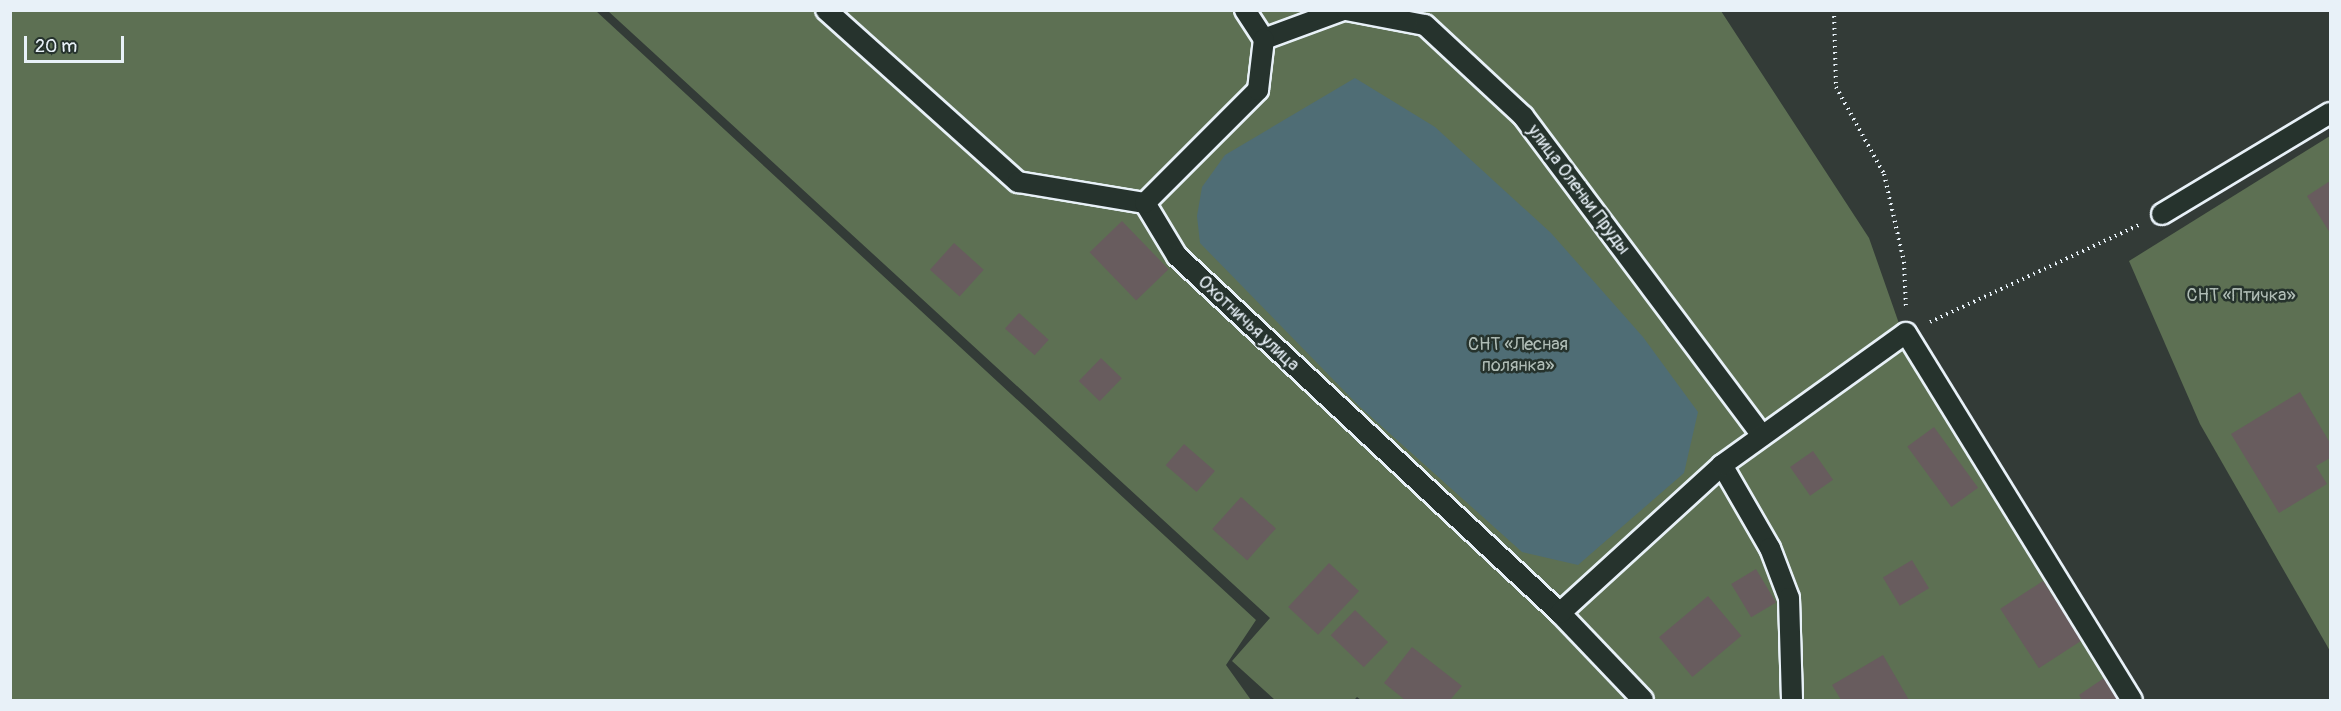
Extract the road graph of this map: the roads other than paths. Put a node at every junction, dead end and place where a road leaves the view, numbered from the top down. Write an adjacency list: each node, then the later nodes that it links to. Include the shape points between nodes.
1 (826, 10): 6 (lane, via 1018,182)
2 (1245, 10): 4 (lane)
3 (1345, 10): 4 (lane, улица Оленьи Пруды); 8 (lane, улица Оленьи Пруды, via 1425,24 1523,116)
4 (1264, 39): 6 (lane, via 1258,90)
5 (2331, 113): 7 (lane)
6 (1145, 203): 10 (lane, Охотничья улица, via 1177,256)
7 (2162, 214)
8 (1762, 435): 9 (lane); 13 (lane, via 1906,333)
9 (1722, 465): 10 (lane); 12 (lane, via 1770,548 1789,598)
10 (1560, 613): 11 (lane, Охотничья улица)
11 (1643, 700)
12 (1792, 700)
13 (2132, 700)

